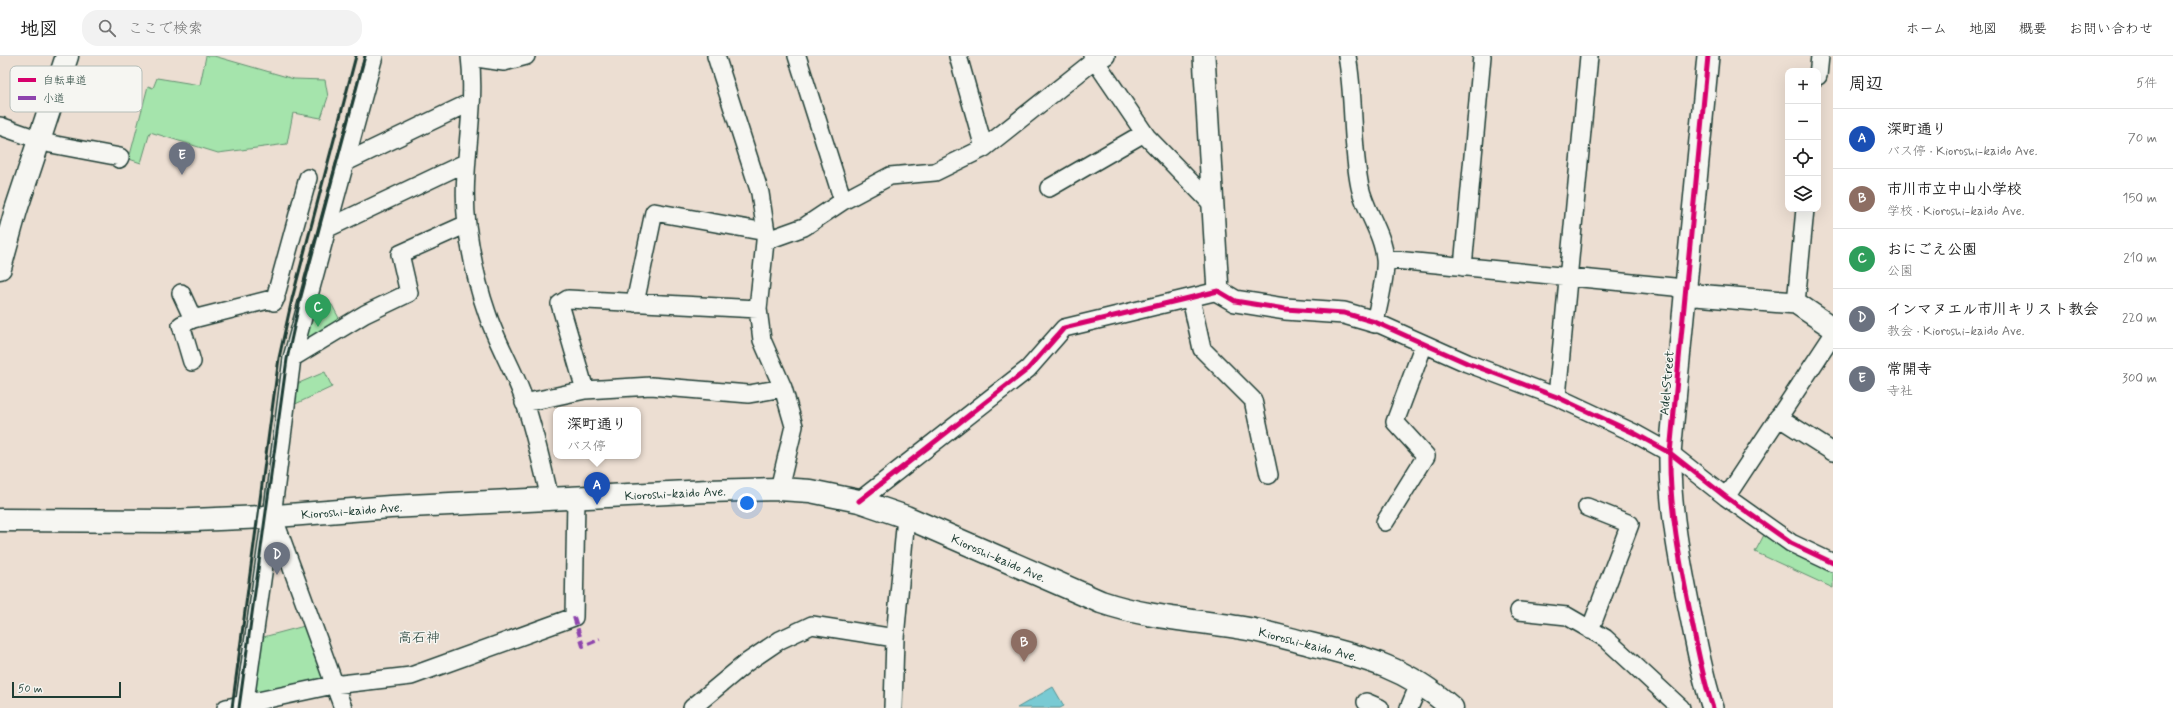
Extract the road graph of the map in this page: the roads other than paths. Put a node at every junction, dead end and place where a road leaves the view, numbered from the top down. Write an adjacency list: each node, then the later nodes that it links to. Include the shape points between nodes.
1 (67, 56): 15 (main road)
2 (374, 56): 24 (street)
3 (526, 56): 13 (street, via 504,62)
4 (716, 56): 33 (street, via 760,193)
5 (796, 56): 28 (street)
6 (958, 56): 22 (street)
7 (1204, 56): 29 (street)
8 (1347, 56): 34 (street, via 1352,83 1353,125 1360,188 1377,227)
9 (1482, 56): 35 (street)
10 (1589, 56): 37 (street)
11 (1708, 56): 39 (street, Adel Street)
12 (1820, 56): 16 (street)
13 (470, 57): 17 (street)
14 (1098, 57): 20 (street); 22 (street)
15 (64, 66)
16 (1819, 68)
17 (471, 102): 24 (street); 25 (street)
18 (48, 112): 21 (main road)
19 (0, 126): 21 (street)
20 (1144, 133): 27 (street); 29 (street)
21 (39, 140): 23 (street, via 120,157); 36 (main road)
22 (984, 148): 28 (street, via 935,172 890,176)
23 (119, 160)
24 (346, 162): 32 (street)
25 (465, 163): 31 (street); 32 (street)
26 (308, 178): 45 (street, via 275,300)
27 (1049, 188)
28 (843, 201): 33 (street, via 804,228)
29 (1213, 205): 38 (street)
30 (1805, 212): 43 (street)
31 (467, 224): 50 (street, via 400,254 409,293 365,314); 55 (street, via 487,314)
32 (328, 228): 50 (street)
33 (765, 237): 42 (street, via 654,212); 44 (street)
34 (1386, 259): 35 (street); 46 (street)
35 (1463, 267): 37 (street)
36 (0, 268)
37 (1569, 278): 39 (street, via 1674,287); 54 (street)
38 (1218, 291): 41 (street); 46 (street, via 1235,302 1344,313)
39 (1685, 291): 43 (street, via 1695,295); 58 (street, Adel Street)
40 (181, 293): 45 (street)
41 (1190, 298): 59 (street, via 1202,349 1253,400); 64 (street, via 1064,328 1028,368)
42 (635, 302): 44 (street); 53 (street, via 568,299 560,304)
43 (1796, 303): 47 (street)
44 (758, 309): 52 (street, via 762,340)
45 (193, 320): 51 (street, via 182,326)
46 (1375, 322): 49 (street)
47 (1833, 328)
48 (1833, 335): 56 (street)
49 (1424, 344): 54 (street); 69 (street, via 1395,422 1426,456)
50 (292, 358): 66 (street)
51 (192, 362)
52 (783, 388): 53 (street, via 749,394 651,386); 60 (street, via 794,426)
53 (585, 390): 55 (street)
54 (1557, 397): 58 (street)
55 (524, 403): 63 (street, via 537,443)
56 (1778, 417): 57 (street); 62 (street)
57 (1833, 452)
58 (1670, 453): 62 (street); 84 (street, Adel Street, via 1670,482 1684,583 1700,665)
59 (1269, 475)
60 (779, 489): 61 (main road, Kioroshi-kaido Ave.); 64 (main road, Kioroshi-kaido Ave., via 810,491)
61 (576, 498): 63 (main road, Kioroshi-kaido Ave.); 75 (street, via 574,617 411,676)
62 (1726, 498): 70 (street, via 1791,543)
63 (550, 499): 66 (main road, Kioroshi-kaido Ave.)
64 (859, 501): 67 (main road, Kioroshi-kaido Ave.)
65 (1587, 507): 72 (street, via 1630,524)
66 (273, 516): 68 (main road, Kioroshi-kaido Ave., via 170,521); 75 (street); 76 (street)
67 (906, 517): 73 (street); 74 (main road, Kioroshi-kaido Ave., via 1101,602 1142,614 1255,630 1374,661)
68 (0, 520)
69 (1385, 522)
70 (1833, 563)
71 (1519, 611): 72 (street, via 1567,616)
72 (1590, 630): 83 (street, via 1605,638)
73 (895, 638): 79 (street, via 812,625 780,640 746,662); 80 (street)
74 (1420, 682): 81 (street); 82 (main road, Kioroshi-kaido Ave.)
75 (334, 685): 76 (street); 78 (street)
76 (245, 705): 77 (street)
77 (226, 708)
78 (343, 708)
79 (692, 708)
80 (893, 708)
81 (1410, 708)
82 (1452, 708)
83 (1681, 708)
84 (1713, 708)

